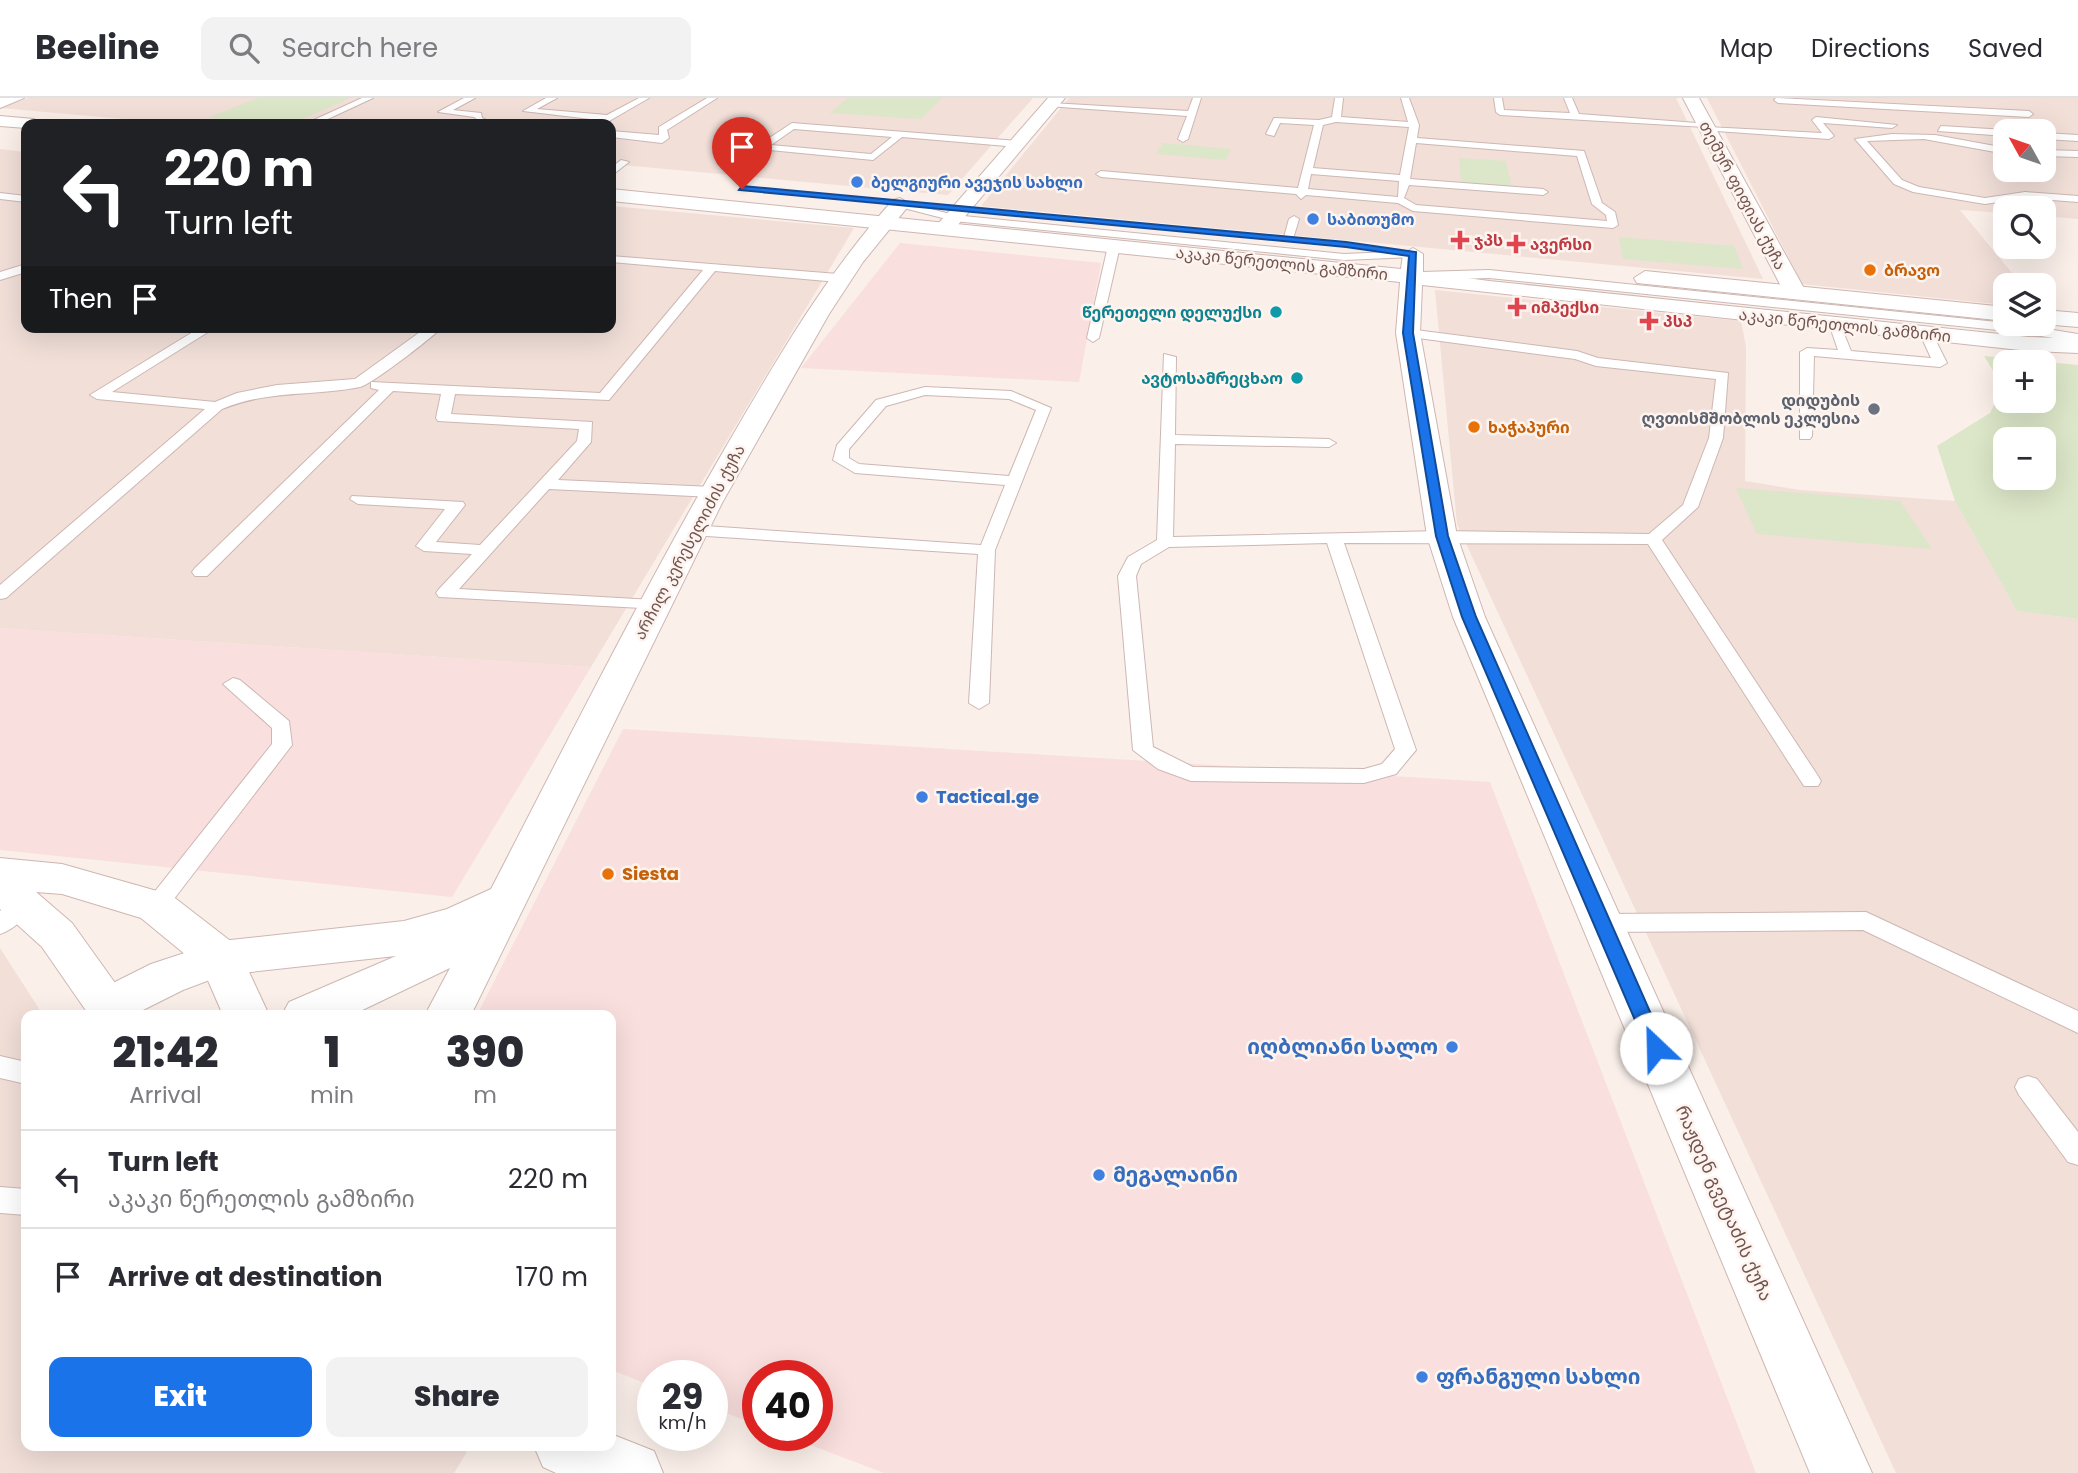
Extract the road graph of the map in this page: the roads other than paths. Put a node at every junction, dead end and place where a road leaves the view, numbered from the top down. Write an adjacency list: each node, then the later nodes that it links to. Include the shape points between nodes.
1 (16, 98): 17 (street)
2 (369, 98): 23 (lane)
3 (471, 98): 24 (lane, via 442,112 478,115)
4 (553, 98): 22 (lane, via 527,111)
5 (645, 98): 22 (lane)
6 (713, 98): 32 (lane, via 662,130 662,139)
7 (1197, 98): 19 (lane)
8 (1339, 98): 25 (lane)
9 (1405, 98): 29 (lane)
10 (1498, 98): 21 (lane, via 1500,112)
11 (1568, 98): 21 (lane)
12 (1691, 98): 30 (street, თემურ ფიფიას ქუჩა)
13 (1935, 98): 18 (lane)
14 (1778, 100): 15 (lane)
15 (1813, 100): 18 (lane)
16 (1054, 102): 19 (lane); 39 (street)
17 (0, 103)
18 (1947, 109): 20 (lane)
19 (1192, 114): 37 (lane)
20 (2029, 114)
21 (1576, 116): 30 (lane)
22 (609, 118)
23 (321, 119)
24 (478, 119)
25 (1336, 119): 28 (lane); 29 (lane)
26 (0, 121): 27 (street)
27 (21, 123)
28 (1319, 123): 33 (lane, via 1276,120); 44 (lane)
29 (1414, 125): 38 (lane)
30 (1706, 127): 31 (lane, via 1829,136 1816,120); 66 (street, თემურ ფიფიას ქუჩა)
31 (1993, 132)
32 (616, 134)
33 (1271, 134)
34 (898, 136): 34 (lane, via 792,126 762,147 873,157); 39 (lane)
35 (2056, 137): 36 (lane)
36 (2078, 138)
37 (1183, 139)
38 (1412, 140): 47 (lane); 54 (lane, via 1581,153 1597,204 1611,214 1613,225 1413,208)
39 (1020, 144): 56 (street)
40 (1993, 150): 53 (lane, via 1942,139 1860,139 1898,182 1917,190 1976,201 2025,195)
41 (2073, 154): 42 (lane)
42 (2078, 164)
43 (616, 170): 46 (street)
44 (1309, 170): 47 (lane); 50 (lane)
45 (1101, 174): 50 (lane)
46 (638, 178)
47 (1404, 180): 48 (lane); 54 (lane)
48 (1543, 192)
49 (616, 194): 55 (street, აკაკი წერეთლის გამზირი)
50 (1302, 194): 54 (lane)
51 (0, 196): 52 (lane)
52 (21, 198)
53 (2078, 199)
54 (1401, 200)
55 (885, 210): 56 (street, აკაკი წერეთლის გამზირი); 56 (street, აკაკი წერეთლის გამზირი); 65 (street, არჩილ კერესელიძის ქუჩა)
56 (954, 218): 58 (street, აკაკი წერეთლის გამზირი); 59 (street, აკაკი წერეთლის გამზირი); 61 (lane)
57 (1294, 219): 58 (lane)
58 (1287, 239): 61 (street, აკაკი წერეთლის გამზირი)
59 (1114, 246): 61 (street, აკაკი წერეთლის გამზირი); 75 (lane)
60 (616, 259): 62 (lane)
61 (1413, 265): 66 (street, აკაკი წერეთლის გამზირი); 70 (street, აკაკი წერეთლის გამზირი, via 1503,290); 73 (street, რაჟდენ გვეტაძის ქუჩა); 76 (lane)
62 (711, 268): 65 (lane); 82 (lane, via 604,397)
63 (21, 270): 64 (lane)
64 (0, 276)
65 (838, 278): 89 (street, არჩილ კერესელიძის ქუჩა)
66 (1794, 292): 67 (street, აკაკი წერეთლის გამზირი)
67 (1993, 313)
68 (2056, 318): 69 (street)
69 (2078, 320)
70 (1835, 324): 74 (street, აკაკი წერეთლის გამზირი); 78 (lane)
71 (200, 333): 83 (lane, via 97,396)
72 (428, 333): 80 (lane)
73 (1408, 333): 92 (street, რაჟდენ გვეტაძის ქუჩა); 94 (lane, via 1723,376 1716,438 1690,507)
74 (1926, 334): 77 (street, აკაკი წერეთლის გამზირი); 78 (lane, via 1940,363)
75 (1093, 338)
76 (2078, 338)
77 (2078, 346)
78 (1846, 354): 84 (lane, via 1807,352)
79 (1169, 357): 85 (lane)
80 (359, 383): 81 (lane); 83 (lane, via 265,391)
81 (390, 387): 82 (lane); 98 (lane)
82 (449, 390): 88 (lane, via 443,418 587,425 584,442)
83 (217, 406): 99 (lane)
84 (1805, 436)
85 (1167, 439): 86 (lane); 95 (lane)
86 (1329, 443)
87 (1015, 481): 87 (lane, via 1044,408 1011,395 925,391 904,395 881,403 842,448 841,460 855,468); 97 (lane)
88 (547, 484): 89 (lane); 96 (lane)
89 (713, 492): 91 (street, არჩილ კერესელიძის ქუჩა)
90 (358, 499): 96 (lane, via 457,505 424,546)
91 (691, 530): 97 (lane); 100 (street, არჩილ კერესელიძის ქუჩა)
92 (1442, 536): 93 (lane); 94 (lane); 107 (street, რაჟდენ გვეტაძის ქუჩა, via 1469,617)
93 (1334, 539): 95 (lane); 95 (lane, via 1406,750 1390,769 1364,776 1191,774 1143,750 1127,576 1134,561)
94 (1653, 539): 103 (lane)
95 (1164, 542)
96 (485, 550): 100 (lane, via 445,593)
97 (987, 550): 102 (lane)
98 (201, 572)
99 (0, 594)
100 (654, 605): 105 (street, არჩილ კერესელიძის ქუჩა)
101 (233, 684): 106 (lane, via 282,726 282,744)
102 (979, 703)
103 (1811, 781)
104 (6, 897): 106 (street, via 62,879); 109 (street, via 57,935)
105 (509, 899): 108 (street, via 460,922 404,939); 111 (street, არჩილ კერესელიძის ქუჩა, via 452,945); 112 (street, არჩილ კერესელიძის ქუჩა)
106 (156, 906): 108 (street)
107 (1602, 923): 113 (lane, via 1866,921); 122 (street, რაჟდენ გვეტაძის ქუჩა)
108 (221, 958): 109 (street, via 167,977); 110 (street)
109 (113, 1010)
110 (244, 1010)
111 (316, 1010)
112 (451, 1010)
113 (2078, 1023)
114 (0, 1067): 115 (lane)
115 (21, 1072)
116 (2028, 1087): 117 (lane)
117 (2078, 1153)
118 (0, 1200): 119 (lane)
119 (21, 1202)
120 (577, 1451): 121 (street)
121 (632, 1473)
122 (1841, 1473)

